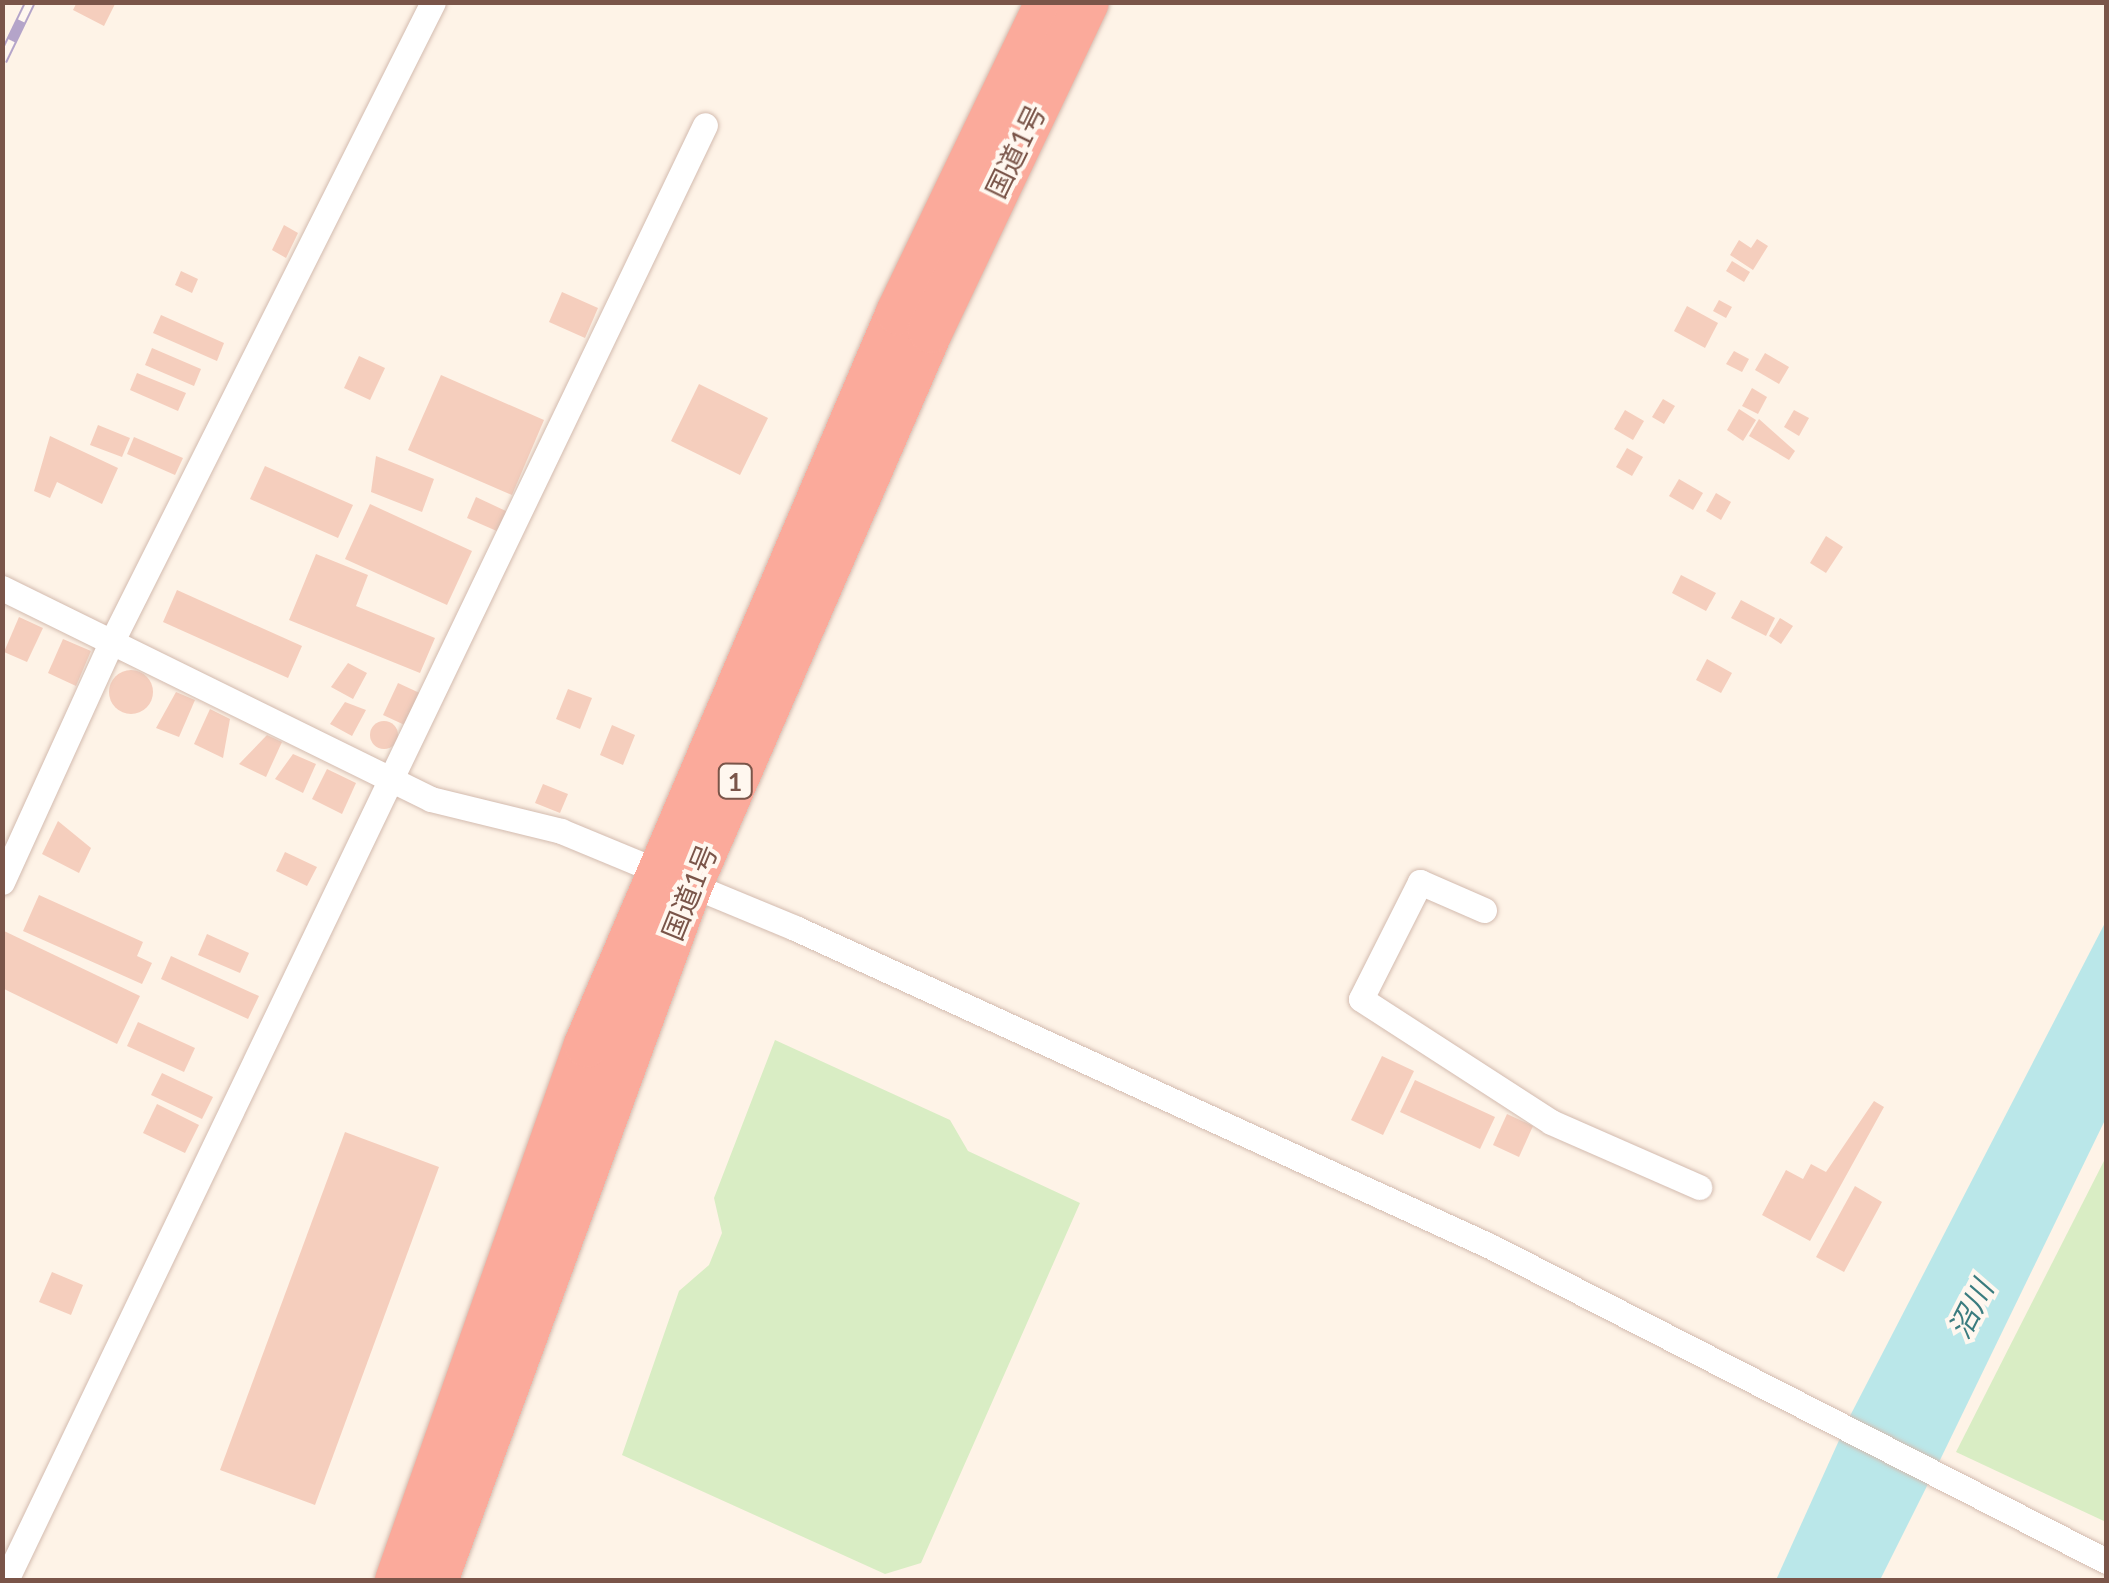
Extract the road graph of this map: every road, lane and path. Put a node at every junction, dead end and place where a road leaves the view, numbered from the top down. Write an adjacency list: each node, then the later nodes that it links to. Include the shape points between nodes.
1 (433, 2): 6 (street)
2 (1047, 2): 8 (highway, 国道1号 / 1, via 898,312)
3 (1086, 2): 8 (highway, 国道1号 / 1)
4 (705, 125): 7 (street)
5 (2, 588): 6 (street)
6 (111, 643): 7 (street); 9 (street)
7 (395, 782): 8 (street); 13 (street)
8 (674, 879): 12 (street, via 1490,1246); 14 (highway, 国道1号 / 1, via 586,1044); 15 (highway, 国道1号 / 1)
9 (2, 882)
10 (1484, 910): 11 (street, via 1420,882 1360,999 1551,1122)
11 (1699, 1187)
12 (2106, 1561)
13 (6, 1580)
14 (398, 1580)
15 (435, 1580)

